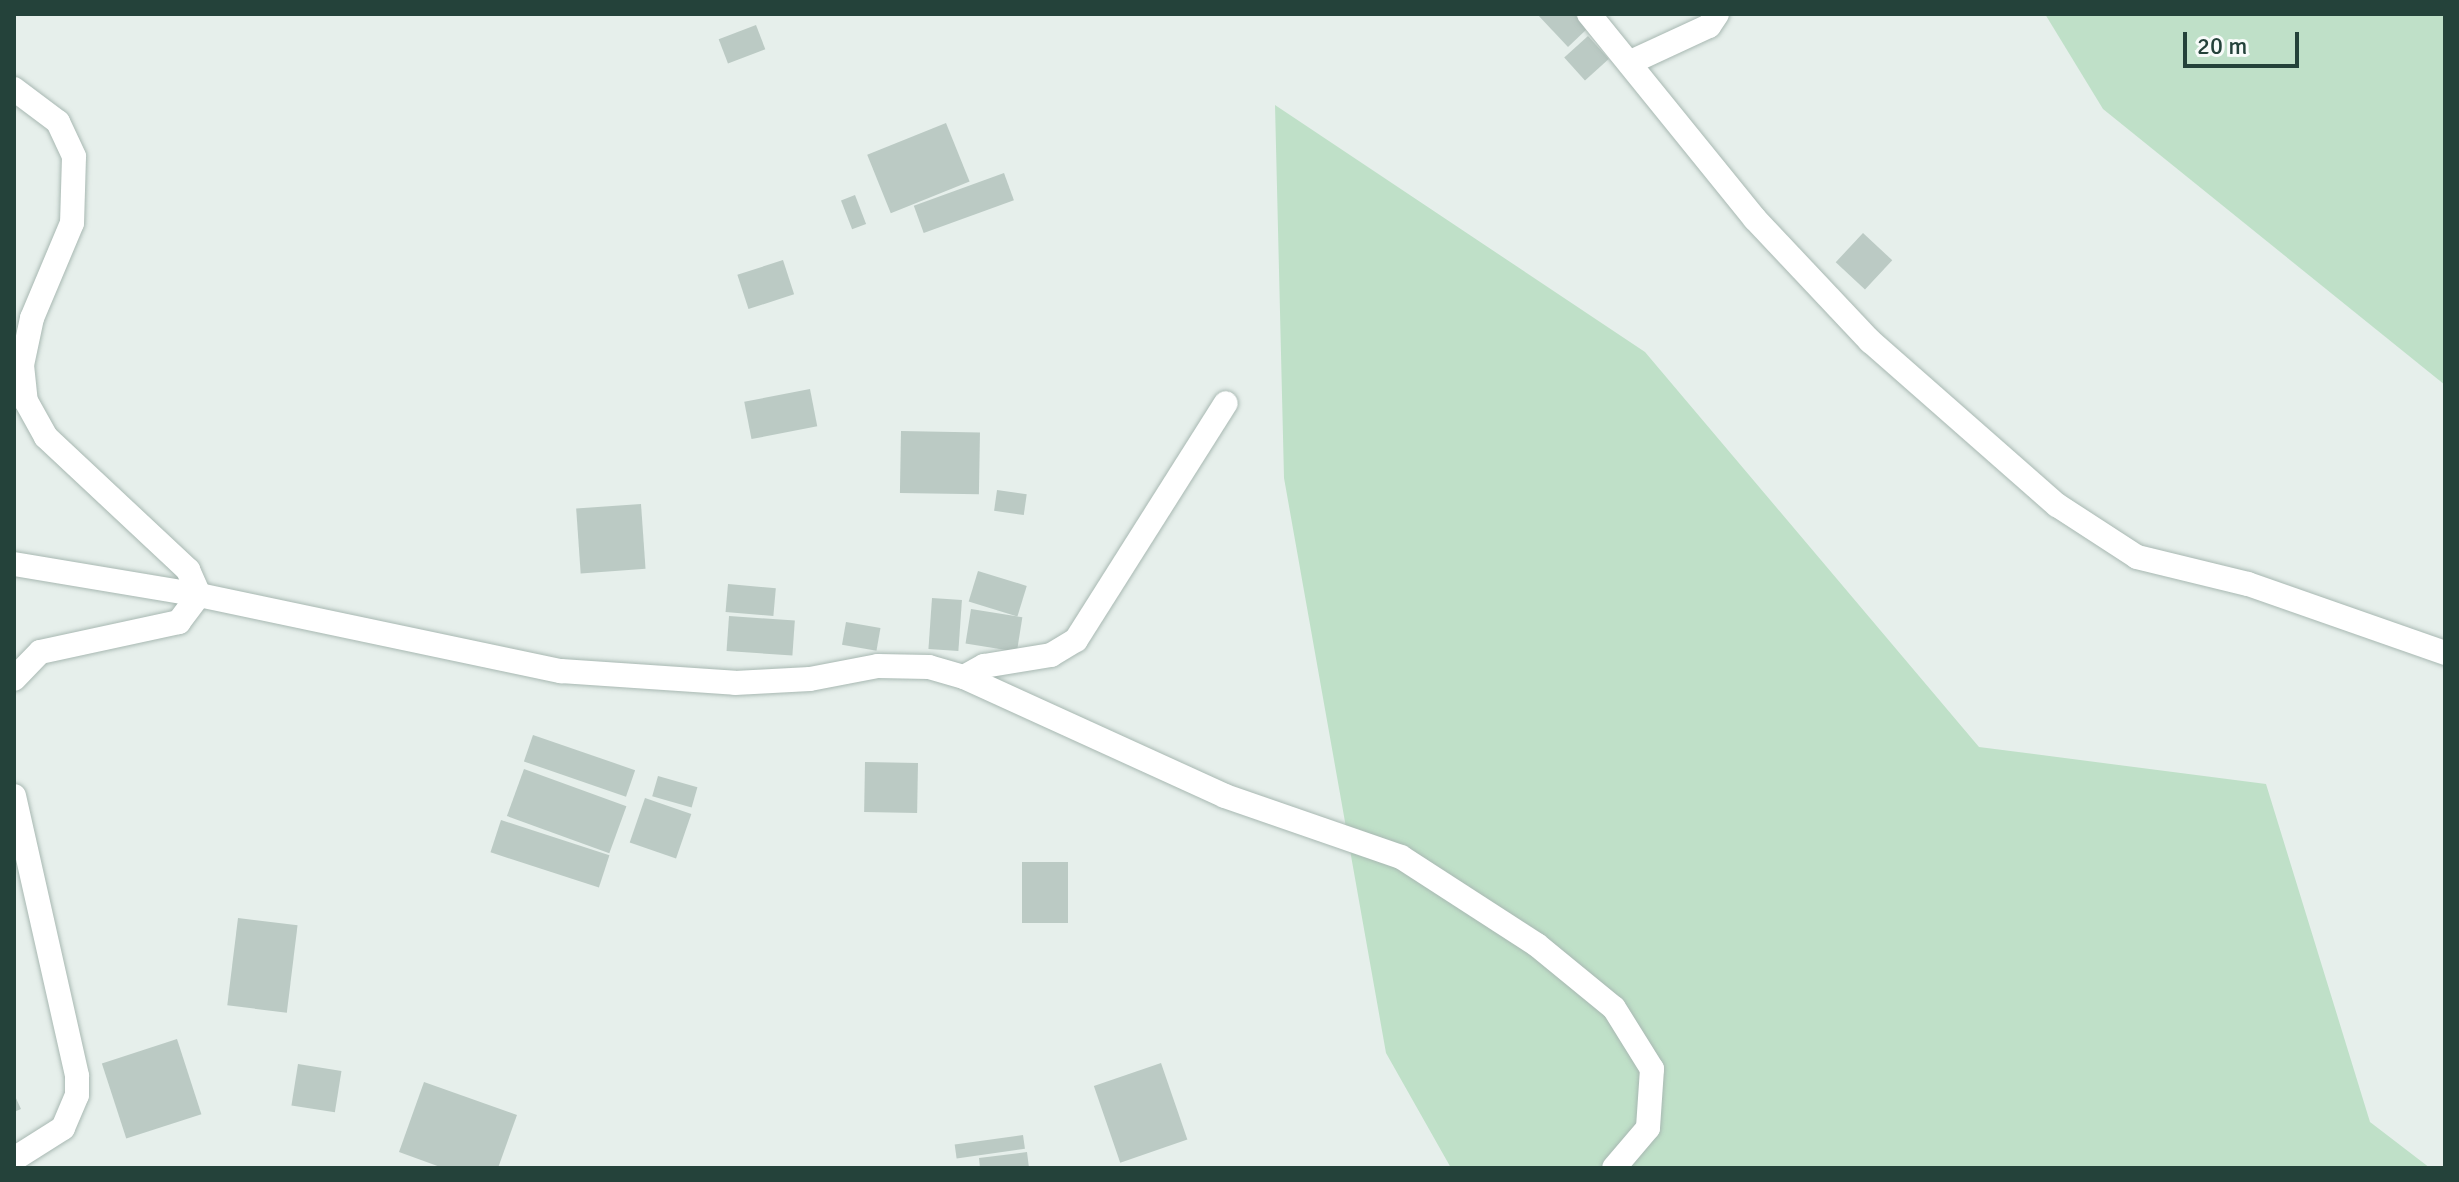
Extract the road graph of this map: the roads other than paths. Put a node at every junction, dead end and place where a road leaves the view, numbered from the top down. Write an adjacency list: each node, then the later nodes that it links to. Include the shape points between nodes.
1 (1589, 14): 3 (street)
2 (1717, 14): 3 (street, via 1709,26)
3 (1631, 62): 9 (street, via 1755,219 1870,341 2057,505 2137,557 2248,584)
4 (14, 89): 5 (street, via 58,122 74,157 72,223)
5 (23, 321): 8 (street, via 26,401 46,437 188,570)
6 (1226, 403): 10 (street, via 1076,640 1051,655 984,666)
7 (14, 564): 8 (street)
8 (199, 595): 10 (street, via 561,671 735,683 916,666); 11 (street, via 179,622 40,652)
9 (2445, 653)
10 (964, 677): 14 (street, via 1225,796 1401,857 1537,945 1614,1008 1652,1069 1648,1128)
11 (14, 679)
12 (14, 796): 13 (street, via 42,902 77,1095 63,1128)
13 (14, 1159)
14 (1614, 1168)

